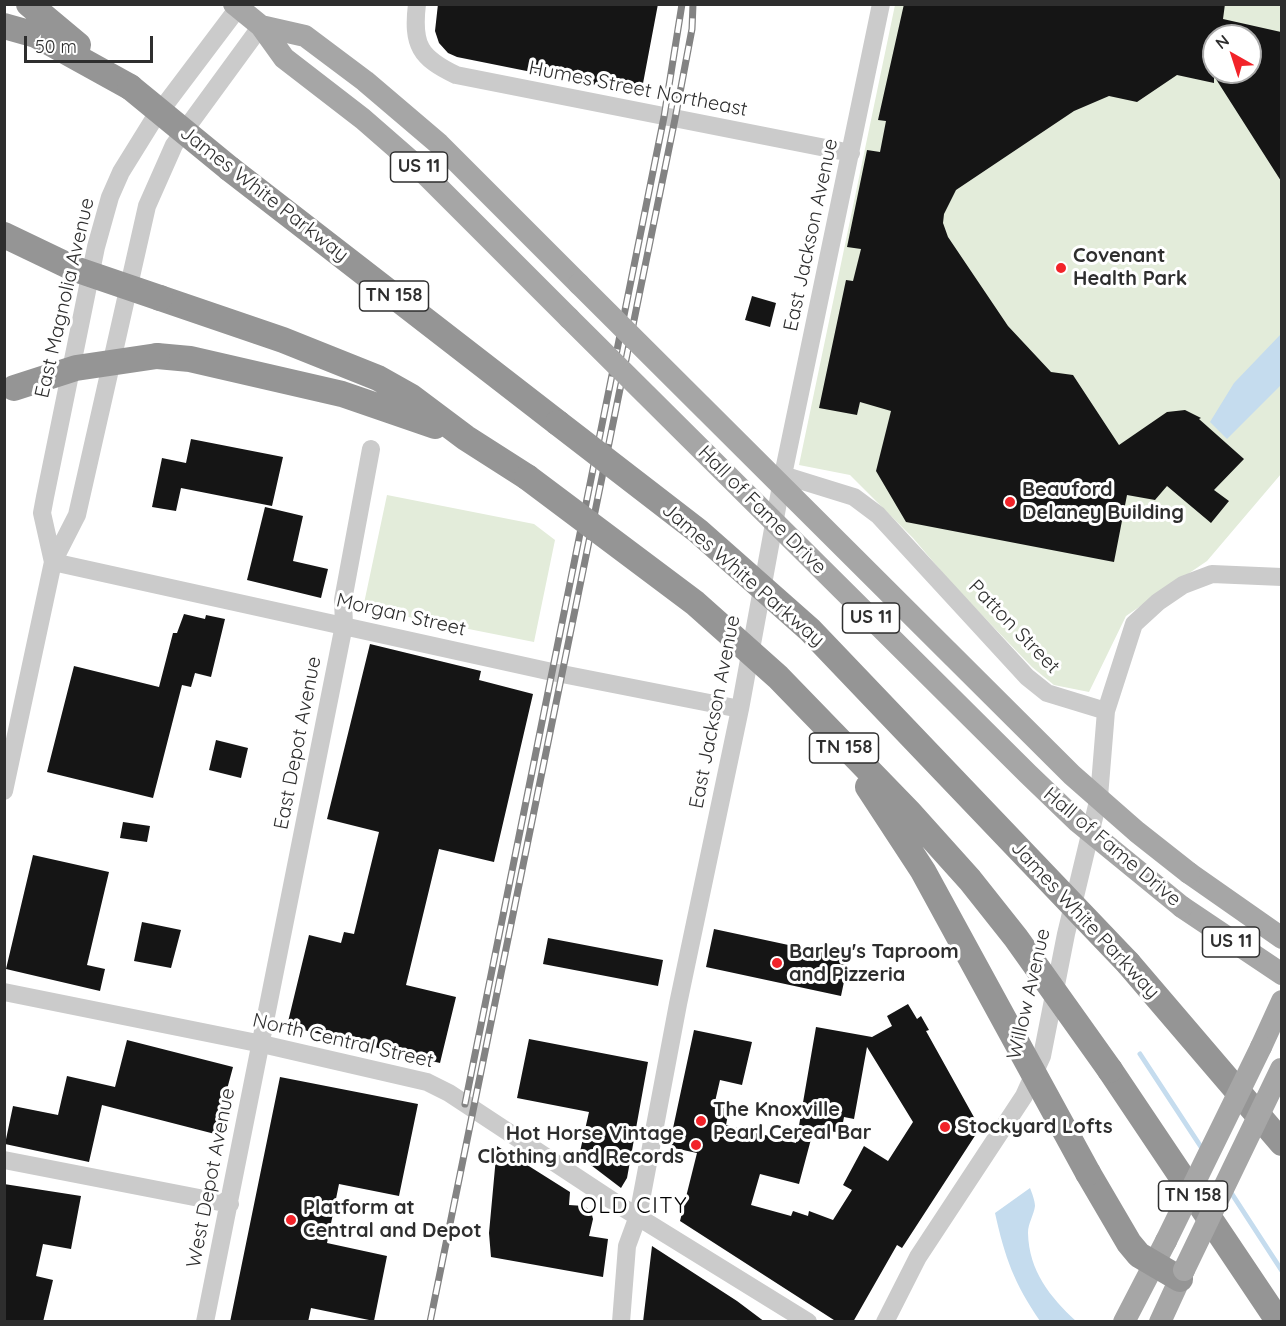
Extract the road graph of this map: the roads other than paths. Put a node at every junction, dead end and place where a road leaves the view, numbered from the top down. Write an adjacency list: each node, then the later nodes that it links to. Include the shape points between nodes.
1 (29, 4): 7 (highway)
2 (417, 4): 8 (street, Humes Street Northeast, via 414,24 423,54 456,75)
3 (881, 4): 8 (street, East Jackson Avenue)
4 (236, 6): 6 (main road, Hall of Fame Drive / US 11); 14 (street, East Magnolia Avenue, via 152,122 121,172 111,197 96,247 42,513)
5 (4, 26): 7 (highway, via 36,35)
6 (261, 26): 14 (street, East Magnolia Avenue, via 174,145 147,206 77,515); 21 (main road, Hall of Fame Drive / US 11, bridge, via 305,36 439,144 1072,775 1189,873); 22 (main road, Hall of Fame Drive / US 11, bridge, via 284,58 418,167 1078,822 1182,907)
7 (130, 87): 27 (highway, James White Parkway / TN 158, bridge, via 230,169 698,531 810,630 1128,963)
8 (851, 153): 13 (street, East Jackson Avenue)
9 (4, 235): 11 (highway, bridge, via 75,268 283,340 378,378 410,396)
10 (9, 391): 11 (highway, bridge, via 76,368 156,356 190,359 342,394 402,412)
11 (466, 438): 19 (highway, TN 158, bridge, via 527,477 695,603 778,677)
12 (371, 449): 16 (street, East Depot Avenue, via 343,600)
13 (783, 475): 17 (street, East Jackson Avenue); 18 (street, Patton Street, via 854,497 878,515 1028,677 1047,693)
14 (53, 562): 16 (street, Morgan Street); 20 (street, East Magnolia Avenue)
15 (1281, 577): 18 (street, via 1212,574 1183,585 1158,602 1134,624)
16 (344, 625): 17 (street, Morgan Street); 25 (street, East Depot Avenue)
17 (740, 710): 30 (street, East Jackson Avenue)
18 (1106, 711): 37 (street, Willow Avenue, via 1099,797 1042,1056 1024,1096 918,1257)
19 (840, 744): 31 (highway, bridge, via 923,871 1129,1243); 39 (highway, TN 158, bridge, via 908,811 1016,938)
20 (4, 791)
21 (1281, 938)
22 (1281, 974)
23 (4, 992): 25 (street, North Central Street)
24 (1281, 1001): 31 (main road, bridge)
25 (262, 1044): 29 (street, West Depot Avenue); 30 (street, North Central Street, via 433,1084)
26 (1281, 1069): 32 (main road, bridge)
27 (1281, 1143)
28 (4, 1161): 29 (street)
29 (230, 1204): 34 (street, West Depot Avenue)
30 (638, 1216): 35 (street, East Jackson Avenue, via 627,1246); 36 (street, North Central Street)
31 (1153, 1265): 32 (highway); 33 (main road)
32 (1182, 1274): 38 (main road)
33 (1127, 1316)
34 (206, 1322)
35 (621, 1322)
36 (808, 1322)
37 (885, 1322)
38 (1160, 1322)
39 (1279, 1322)

